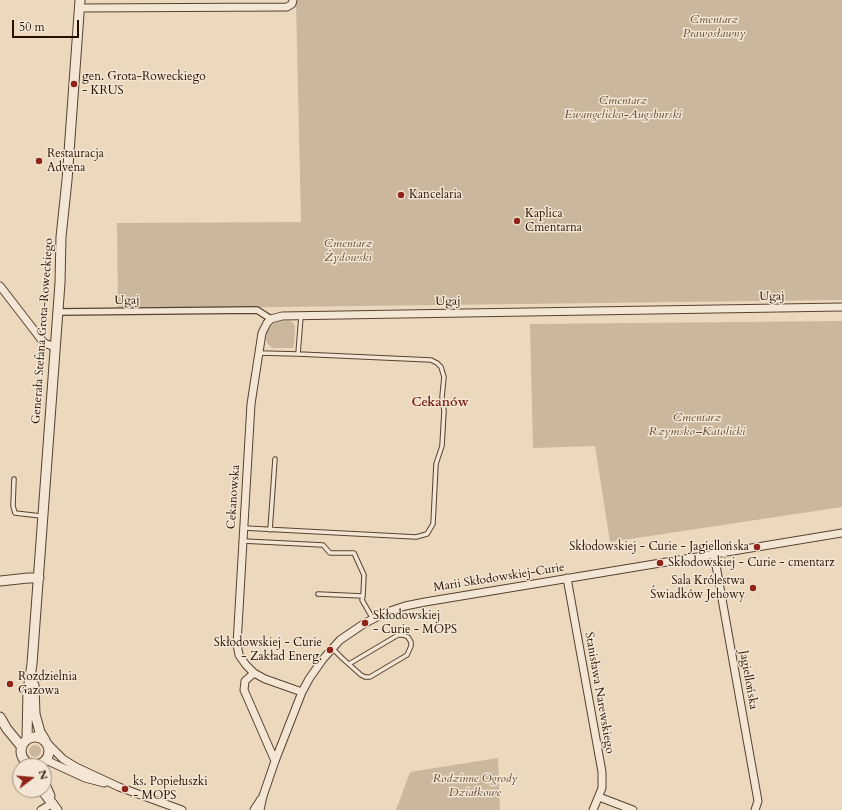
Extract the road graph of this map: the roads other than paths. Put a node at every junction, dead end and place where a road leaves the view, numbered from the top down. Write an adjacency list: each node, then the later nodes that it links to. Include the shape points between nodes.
1 (293, 0): 2 (street, via 292,4 286,7)
2 (80, 4): 5 (street, Generała Stefana Grota-Roweckiego)
3 (0, 286): 8 (street, via 44,343)
4 (842, 307): 6 (street, Ugaj)
5 (57, 312): 7 (street, Ugaj, via 257,310); 8 (street, Generała Stefana Grota-Roweckiego)
6 (301, 316): 7 (street, Ugaj, via 282,316); 10 (lane)
7 (271, 320): 9 (street, Cekanowska, via 264,328)
8 (55, 348): 13 (street, Generała Stefana Grota-Roweckiego)
9 (258, 352): 10 (lane); 14 (street, Cekanowska, via 251,404)
10 (298, 354): 15 (lane, via 432,360 441,367 444,377 444,412 442,446 436,464 434,524 427,534 416,537)
11 (275, 459): 15 (lane)
12 (14, 479): 13 (lane, via 15,513)
13 (42, 516): 19 (street, Generała Stefana Grota-Roweckiego)
14 (243, 528): 15 (lane); 17 (street, Cekanowska)
15 (270, 530)
16 (842, 533): 18 (street, Marii Skłodowskiej-Curie)
17 (242, 541): 23 (lane, via 323,545 330,553 354,553 364,576); 28 (street, Cekanowska, via 237,644 239,655)
18 (714, 554): 20 (street, Marii Skłodowskiej-Curie); 48 (street, Jagiellońska, via 758,801)
19 (39, 578): 21 (street); 26 (street, Generała Stefana Grota-Roweckiego)
20 (567, 578): 24 (street, Marii Skłodowskiej-Curie, via 405,606); 39 (street, Stanisława Narewskiego, via 602,772 603,781)
21 (0, 581)
22 (318, 594): 23 (lane)
23 (362, 596): 24 (lane)
24 (374, 619): 25 (street, Marii Skłodowskiej-Curie)
25 (332, 648): 27 (lane); 29 (street, Marii Skłodowskiej-Curie)
26 (32, 664): 31 (street, Generała Stefana Grota-Roweckiego); 32 (street, Generała Stefana Grota-Roweckiego, via 35,714 40,732)
27 (350, 664): 27 (lane, via 361,675 370,677 407,655 411,642 408,637 398,635)
28 (254, 673): 29 (street, Cekanowska); 35 (street, via 245,681 244,690)
29 (302, 692): 35 (street, Marii Skłodowskiej-Curie)
30 (0, 717): 31 (street, via 7,729)
31 (24, 743): 32 (street, via 35,736); 33 (street)
32 (47, 743): 34 (street, via 50,753); 37 (street, via 63,759)
33 (23, 758)
34 (47, 758)
35 (276, 761): 38 (street, Marii Skłodowskiej-Curie)
36 (52, 766): 37 (street)
37 (119, 787): 42 (street)
38 (263, 796): 44 (street, Marii Skłodowskiej-Curie); 45 (street, Marii Skłodowskiej-Curie)
39 (599, 797): 46 (street, Stanisława Narewskiego); 47 (street)
40 (48, 798): 41 (street)
41 (55, 806): 43 (street)
42 (178, 809)
43 (41, 810)
44 (254, 810)
45 (260, 810)
46 (593, 810)
47 (633, 810)
48 (755, 810)

